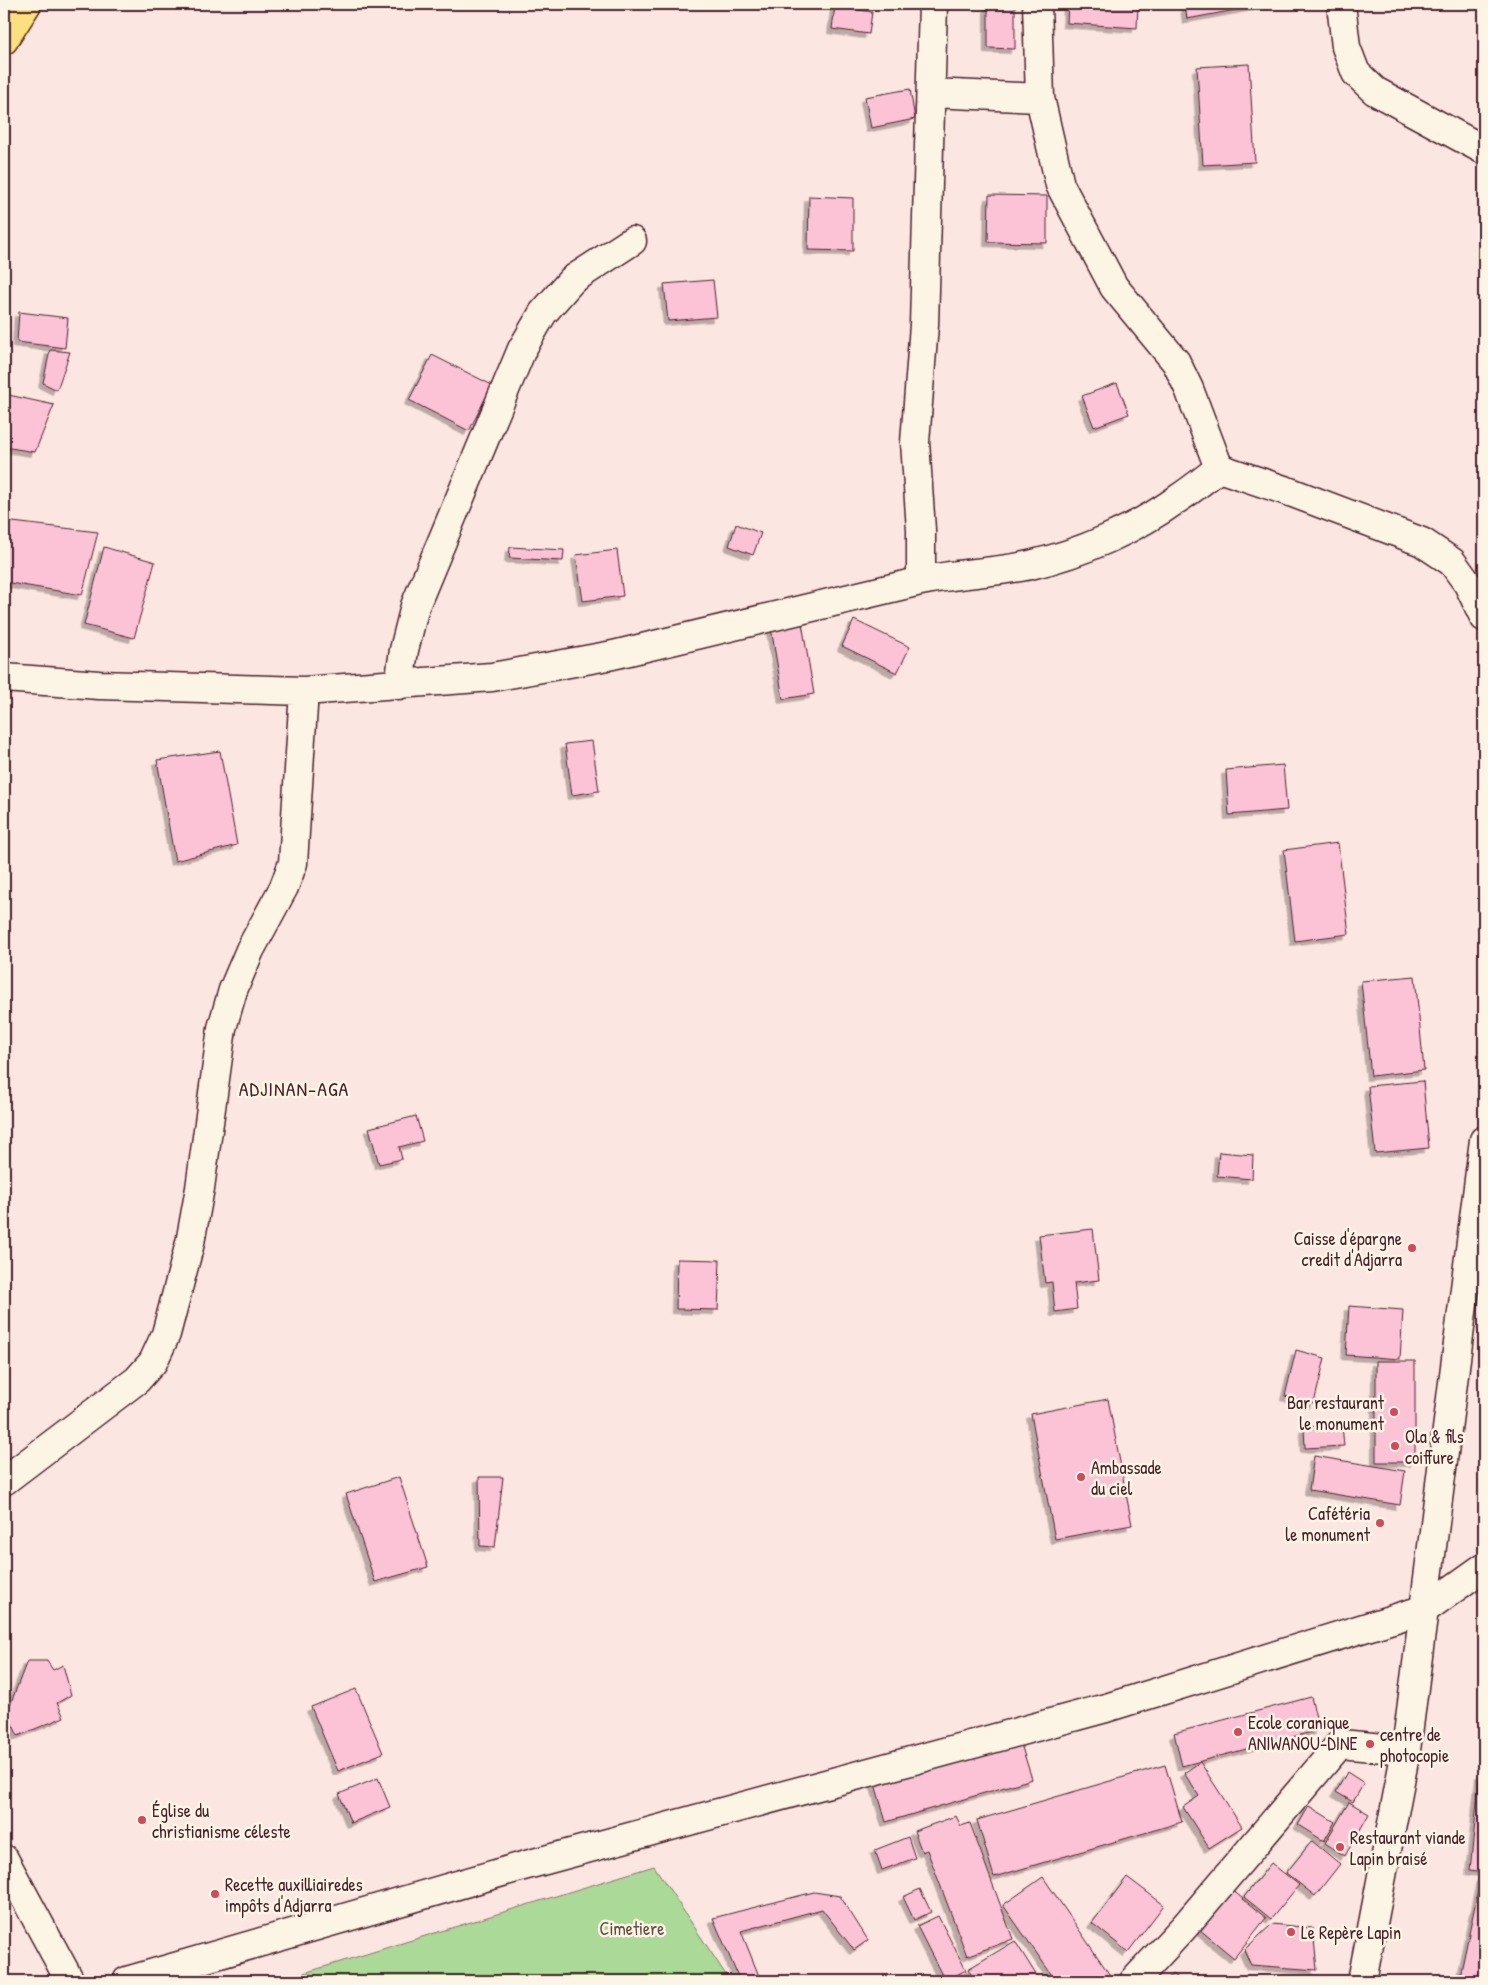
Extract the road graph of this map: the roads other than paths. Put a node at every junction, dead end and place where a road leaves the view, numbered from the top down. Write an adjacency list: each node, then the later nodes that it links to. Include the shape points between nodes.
1 (27, 4): 5 (main road)
2 (933, 4): 6 (street)
3 (1037, 4): 7 (street)
4 (1341, 4): 8 (street, via 1346,47 1356,73 1375,92)
5 (4, 40)
6 (931, 93): 7 (street); 11 (street, via 924,326 915,442 921,530)
7 (1040, 98): 10 (street, via 1060,185 1114,287 1176,362)
8 (1484, 150)
9 (632, 241): 14 (street, via 572,280 543,313 522,349 415,606)
10 (1219, 468): 11 (street, via 1179,499 1144,520 1068,554 1030,565); 12 (street, via 1422,542 1452,562 1468,584)
11 (920, 581): 14 (street, via 613,655 492,677)
12 (1484, 617)
13 (4, 678): 15 (street, via 99,685)
14 (399, 685): 15 (street)
15 (304, 692): 17 (street, via 293,863 284,887 250,950 222,1028 200,1188 190,1242 166,1334 153,1362 137,1380)
16 (1484, 1140): 19 (street)
17 (4, 1481)
18 (1484, 1567): 19 (street)
19 (1425, 1609): 20 (street); 23 (street, via 1106,1708 523,1866)
20 (1406, 1750): 24 (street, via 1340,1744); 25 (street)
21 (4, 1859): 22 (street)
22 (70, 1981)
23 (127, 1981)
24 (1134, 1981)
25 (1362, 1981)

